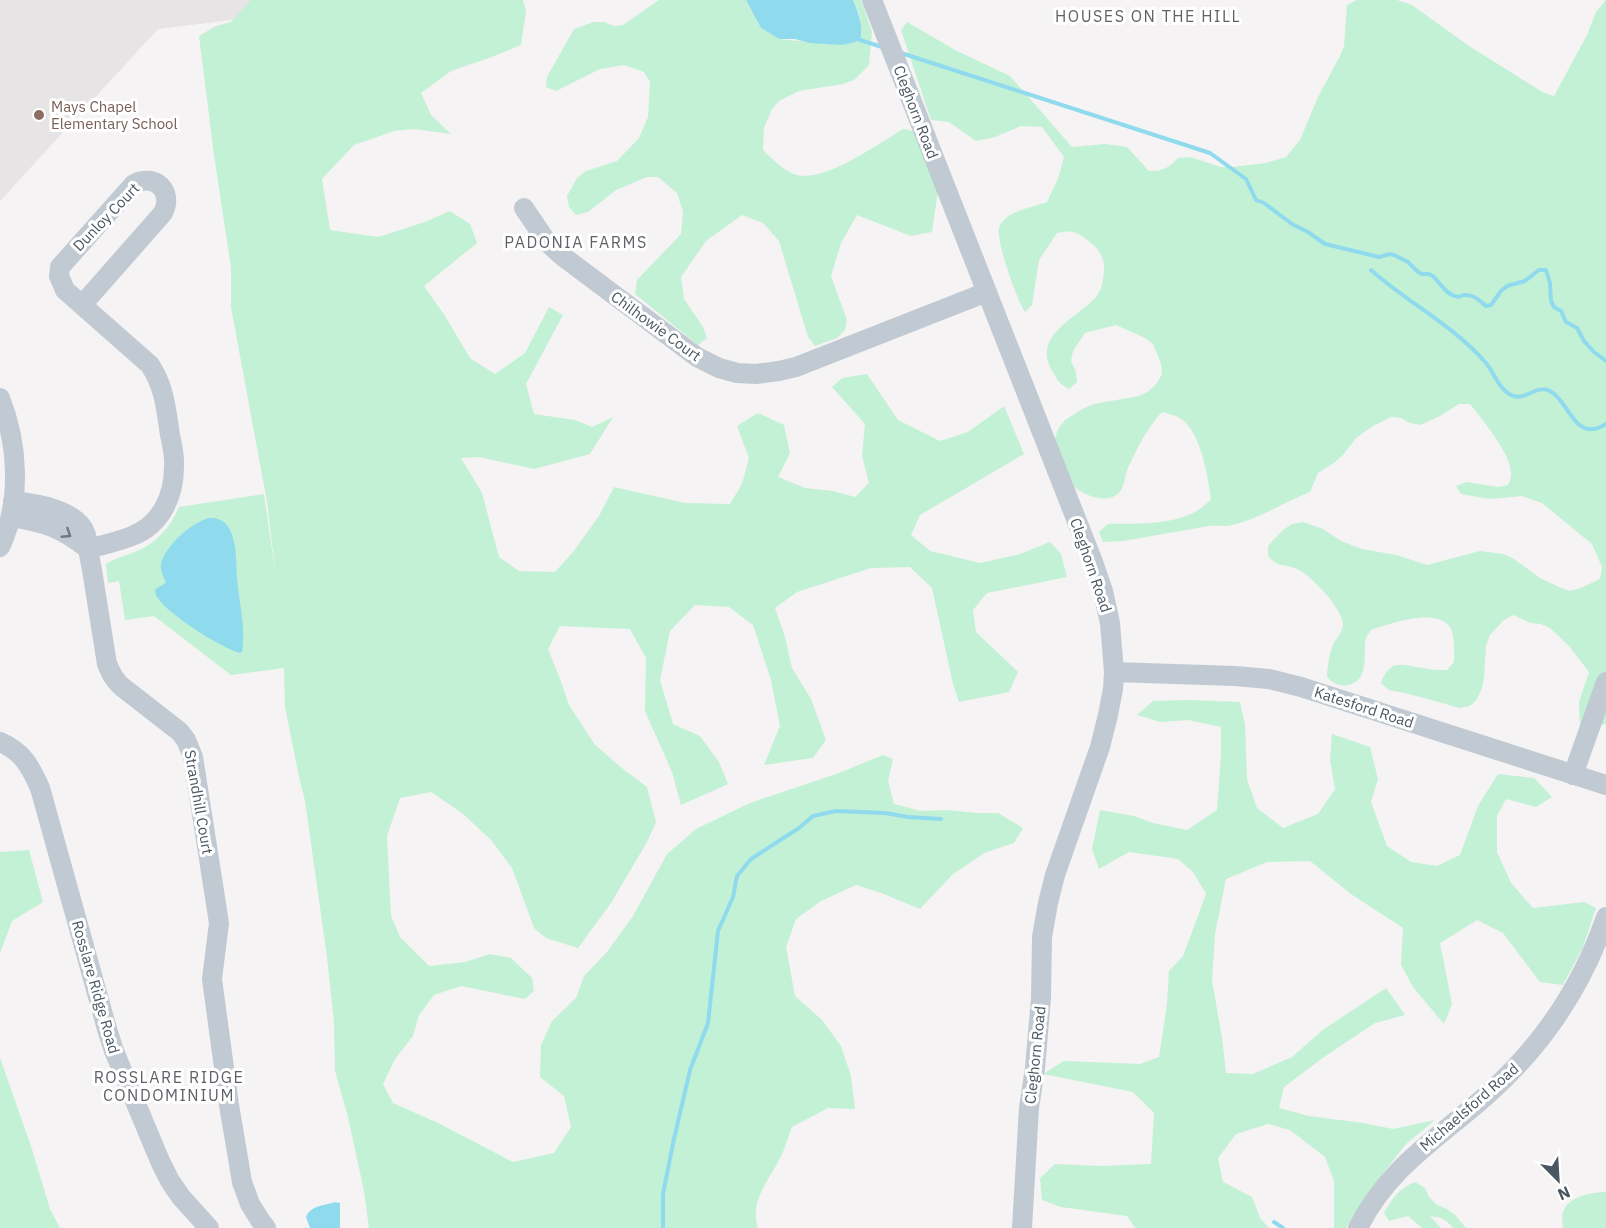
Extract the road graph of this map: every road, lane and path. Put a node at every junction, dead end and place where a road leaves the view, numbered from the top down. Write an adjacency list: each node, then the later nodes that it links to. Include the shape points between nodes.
1 (872, 0): 3 (street, Cleghorn Road)
2 (524, 208): 3 (street, Chilhowie Court, via 561,255 697,357 737,373 796,367)
3 (987, 292): 9 (street, Cleghorn Road, via 1103,591)
4 (82, 305): 4 (street, Dunloy Court, via 65,290 60,267 134,184 149,179 156,182 166,201 163,213); 8 (street, Dunloy Court, via 150,365 158,377 164,392 175,465 169,499 156,519 133,536)
5 (0, 398): 6 (street, via 11,433 14,460)
6 (12, 509): 7 (street); 8 (street, via 58,529)
7 (0, 547)
8 (88, 549): 16 (street, Strandhill Court, via 111,674 180,732 190,749 219,923 212,980 229,1106 242,1182 250,1204)
9 (1114, 672): 12 (street, Katesford Road, via 1269,679); 17 (street, Cleghorn Road, via 1100,747 1055,876 1042,937 1041,998)
10 (1606, 682): 12 (street)
11 (0, 742): 15 (street, Rosslare Ridge Road, via 21,754 40,788 114,1051 170,1181)
12 (1573, 775): 13 (street, Katesford Road)
13 (1606, 785)
14 (1606, 917): 18 (street, Michaelsford Road, via 1593,952 1559,1016 1487,1095 1391,1178)
15 (209, 1228)
16 (267, 1228)
17 (1022, 1228)
18 (1358, 1228)

